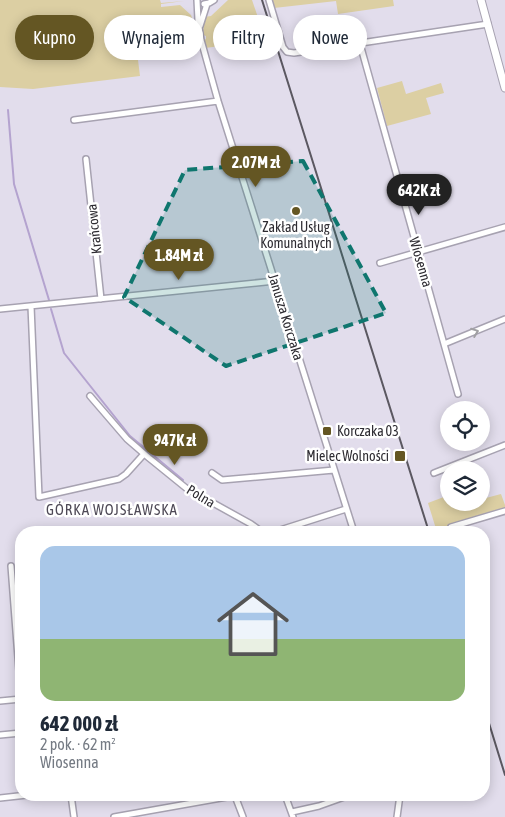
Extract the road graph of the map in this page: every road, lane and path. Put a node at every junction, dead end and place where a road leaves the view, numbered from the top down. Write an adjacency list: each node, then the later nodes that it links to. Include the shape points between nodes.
1 (197, 0): 5 (street); 6 (street, Janusza Korczaka)
2 (214, 0): 5 (street)
3 (269, 0): 11 (street, via 283,47)
4 (481, 0): 8 (street)
5 (207, 4): 7 (street, Janusza Korczaka)
6 (199, 15)
7 (203, 18)
8 (488, 24): 10 (street); 13 (street)
9 (203, 41): 14 (street, Janusza Korczaka)
10 (367, 43)
11 (293, 53)
12 (364, 60): 18 (street, Wiosenna)
13 (505, 88)
14 (218, 101): 15 (street); 20 (street, Janusza Korczaka)
15 (74, 120)
16 (86, 159): 21 (street, Krańcowa)
17 (505, 227): 18 (street)
18 (418, 252): 19 (street); 26 (street, Wiosenna)
19 (380, 263)
20 (275, 281): 21 (street); 31 (street, Janusza Korczaka)
21 (101, 299): 22 (street)
22 (31, 306): 23 (street); 30 (street, via 39,496 119,479)
23 (0, 309)
24 (504, 319): 25 (street); 26 (street, one-way to 24)
25 (505, 326)
26 (444, 344): 27 (street, Wiosenna)
27 (458, 394)
28 (90, 396): 30 (street, Polna, via 127,440)
29 (505, 445): 33 (street)
30 (144, 454): 36 (street, Polna, via 186,488)
31 (334, 470): 32 (street, via 222,480); 34 (street, Janusza Korczaka)
32 (212, 473)
33 (434, 473)
34 (346, 509): 37 (street); 38 (street, Janusza Korczaka)
35 (505, 511): 39 (street)
36 (254, 526)
37 (293, 526)
38 (352, 526)
39 (454, 526)
40 (11, 566): 41 (street)
41 (15, 619)
42 (15, 699): 43 (street)
43 (0, 701)
44 (15, 734): 45 (street)
45 (0, 735)
46 (15, 796): 47 (street)
47 (0, 798)
48 (72, 801): 55 (street)
49 (207, 801): 56 (street)
50 (238, 801): 57 (street)
51 (287, 801): 54 (street)
52 (332, 801): 54 (street)
53 (399, 801): 58 (street)
54 (292, 814)
55 (74, 817)
56 (114, 817)
57 (243, 817)
58 (397, 817)

